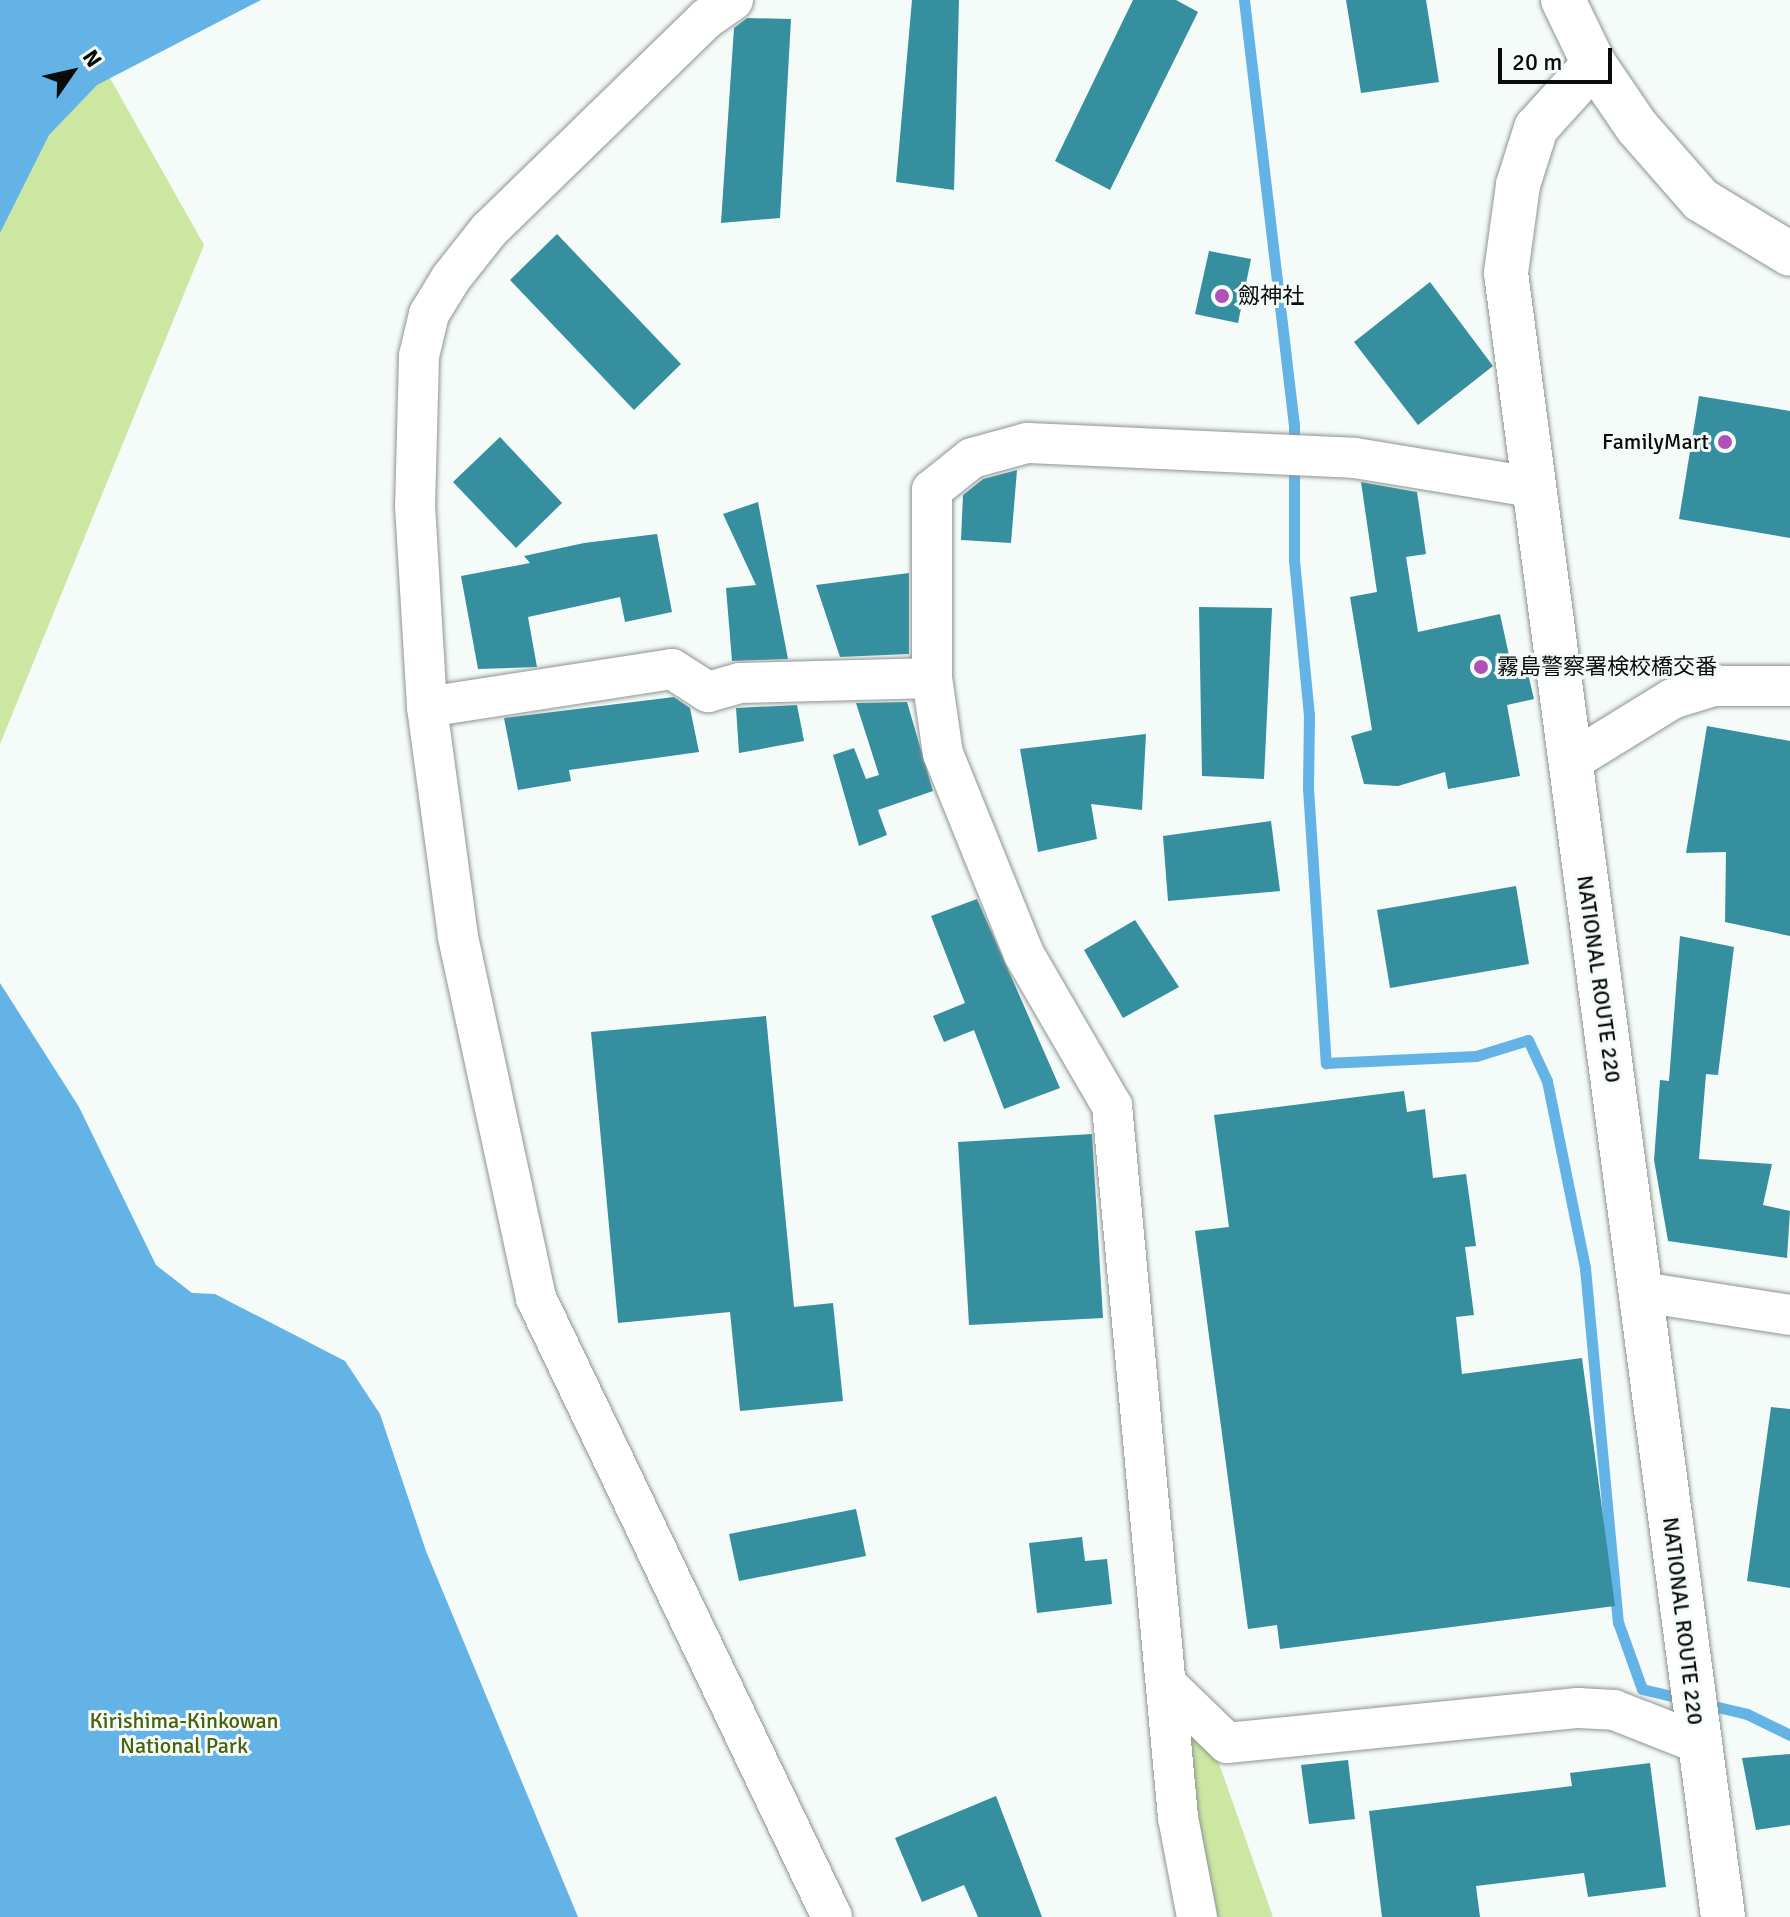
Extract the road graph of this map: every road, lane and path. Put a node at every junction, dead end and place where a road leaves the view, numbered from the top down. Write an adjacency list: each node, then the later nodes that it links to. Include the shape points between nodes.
1 (733, 0): 8 (street, via 706,19 489,230 429,314 414,425)
2 (1563, 0): 3 (highway)
3 (1594, 64): 4 (highway, via 1701,200); 5 (highway, NATIONAL ROUTE 220, via 1536,128 1518,185 1506,273)
4 (1790, 254)
5 (1532, 487): 6 (street, via 1355,458 1281,453 1027,443 972,458 932,490); 9 (highway, NATIONAL ROUTE 220)
6 (932, 678): 8 (street, via 740,683 708,692 672,669); 12 (street, via 943,754 1024,954 1112,1106)
7 (1790, 686): 9 (street, via 1714,686 1672,699)
8 (427, 707): 14 (street, via 458,937 536,1298)
9 (1570, 762): 10 (highway, NATIONAL ROUTE 220)
10 (1642, 1292): 11 (street); 13 (highway, NATIONAL ROUTE 220)
11 (1790, 1315)
12 (1167, 1685): 13 (street, via 1227,1743 1578,1708 1614,1710); 15 (street, via 1178,1817)
13 (1698, 1743): 16 (highway, NATIONAL ROUTE 220)
14 (832, 1917)
15 (1197, 1917)
16 (1723, 1917)

